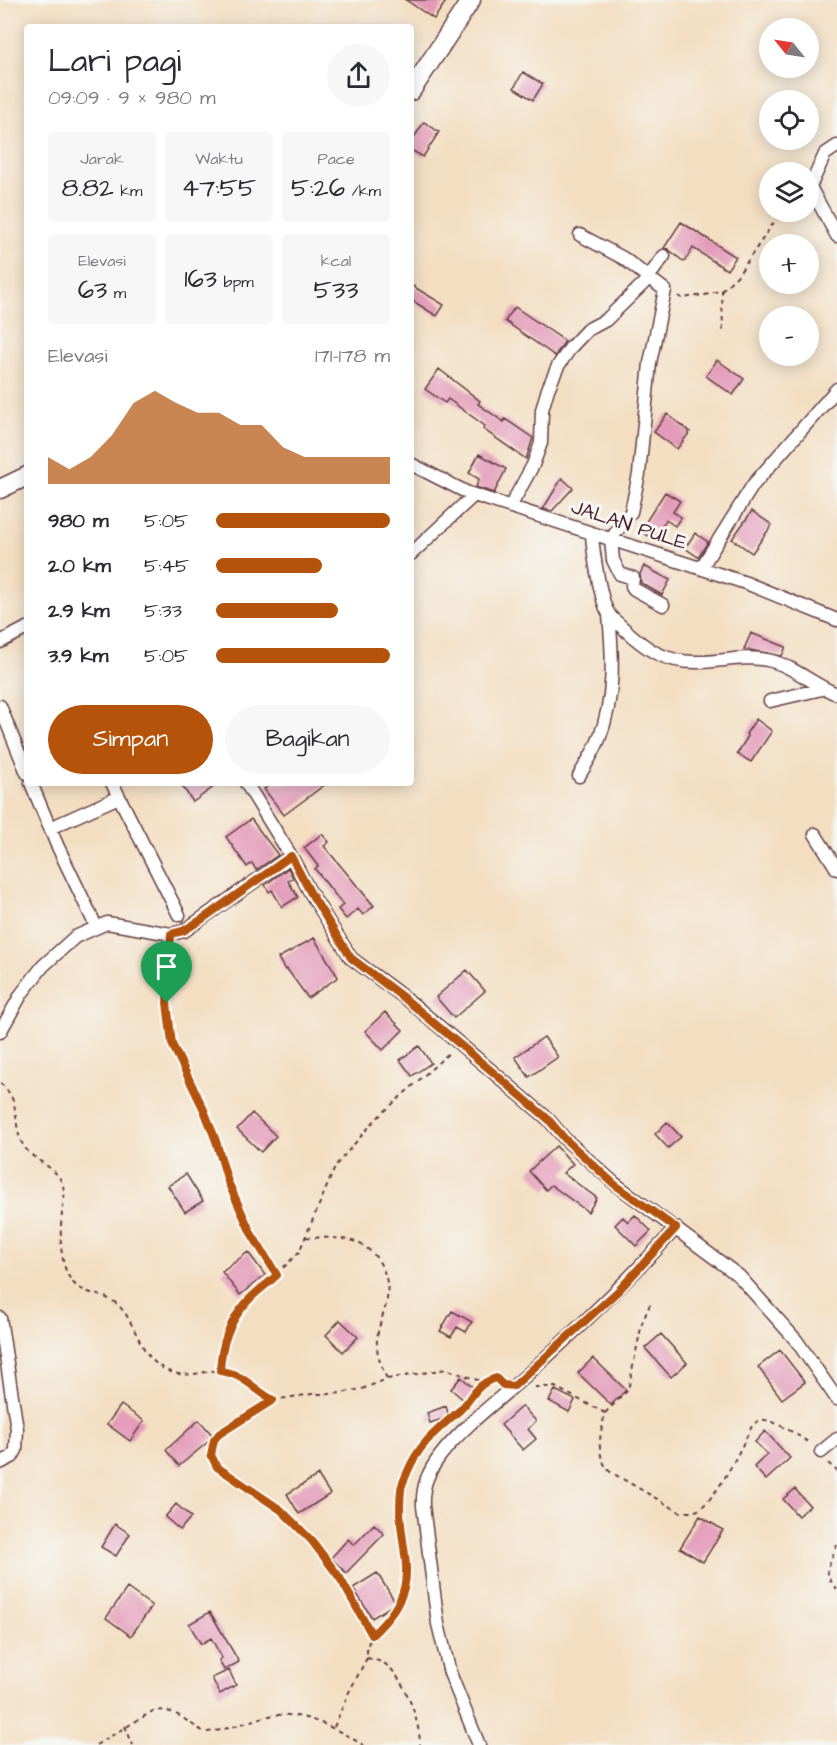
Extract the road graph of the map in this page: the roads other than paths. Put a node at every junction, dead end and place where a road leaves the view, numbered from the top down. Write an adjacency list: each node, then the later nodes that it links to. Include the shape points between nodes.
1 (471, 0): 2 (main road)
2 (414, 86)
3 (837, 146): 5 (street, via 825,154 810,187)
4 (580, 236): 7 (street, via 623,258)
5 (837, 236)
6 (664, 256): 7 (street)
7 (648, 277): 13 (street, via 606,320 587,330 558,366 542,410 541,442); 15 (street, via 665,290 650,363 639,474 631,512)
8 (837, 389): 17 (street, via 753,485)
9 (414, 465): 12 (street, JALAN PULE)
10 (24, 477): 11 (main road)
11 (0, 489)
12 (474, 495): 13 (street, JALAN PULE); 16 (street)
13 (510, 507): 14 (street, JALAN PULE)
14 (592, 534): 15 (street, JALAN PULE); 19 (street)
15 (611, 539): 17 (street, JALAN PULE); 18 (street, via 613,560 620,574 633,578 634,589)
16 (414, 551)
17 (701, 568): 20 (street, JALAN PULE)
18 (663, 605)
19 (609, 615): 23 (street, via 648,650 670,659 768,660); 28 (street, via 614,669 611,699 599,739)
20 (837, 620)
21 (24, 630): 22 (street)
22 (0, 642)
23 (822, 688): 24 (street); 25 (street)
24 (837, 694)
25 (770, 701)
26 (0, 706): 27 (street)
27 (24, 766)
28 (579, 776)
29 (32, 786): 33 (street)
30 (114, 786): 32 (street)
31 (248, 786): 35 (street)
32 (119, 797): 33 (street); 37 (street)
33 (50, 828): 38 (street)
34 (815, 834): 36 (street)
35 (291, 856): 39 (street, via 183,931 171,934 107,923 75,937 43,966); 40 (street, via 351,958 548,1119 614,1184)
36 (837, 869)
37 (179, 915)
38 (93, 920)
39 (0, 1032)
40 (676, 1228): 42 (street, via 739,1276 796,1340); 46 (street, via 619,1290 441,1455 428,1475 423,1491 438,1624 450,1673)
41 (0, 1318): 45 (street, via 17,1429 16,1450)
42 (837, 1399)
43 (837, 1439): 44 (street)
44 (821, 1452)
45 (0, 1463)
46 (479, 1745)

